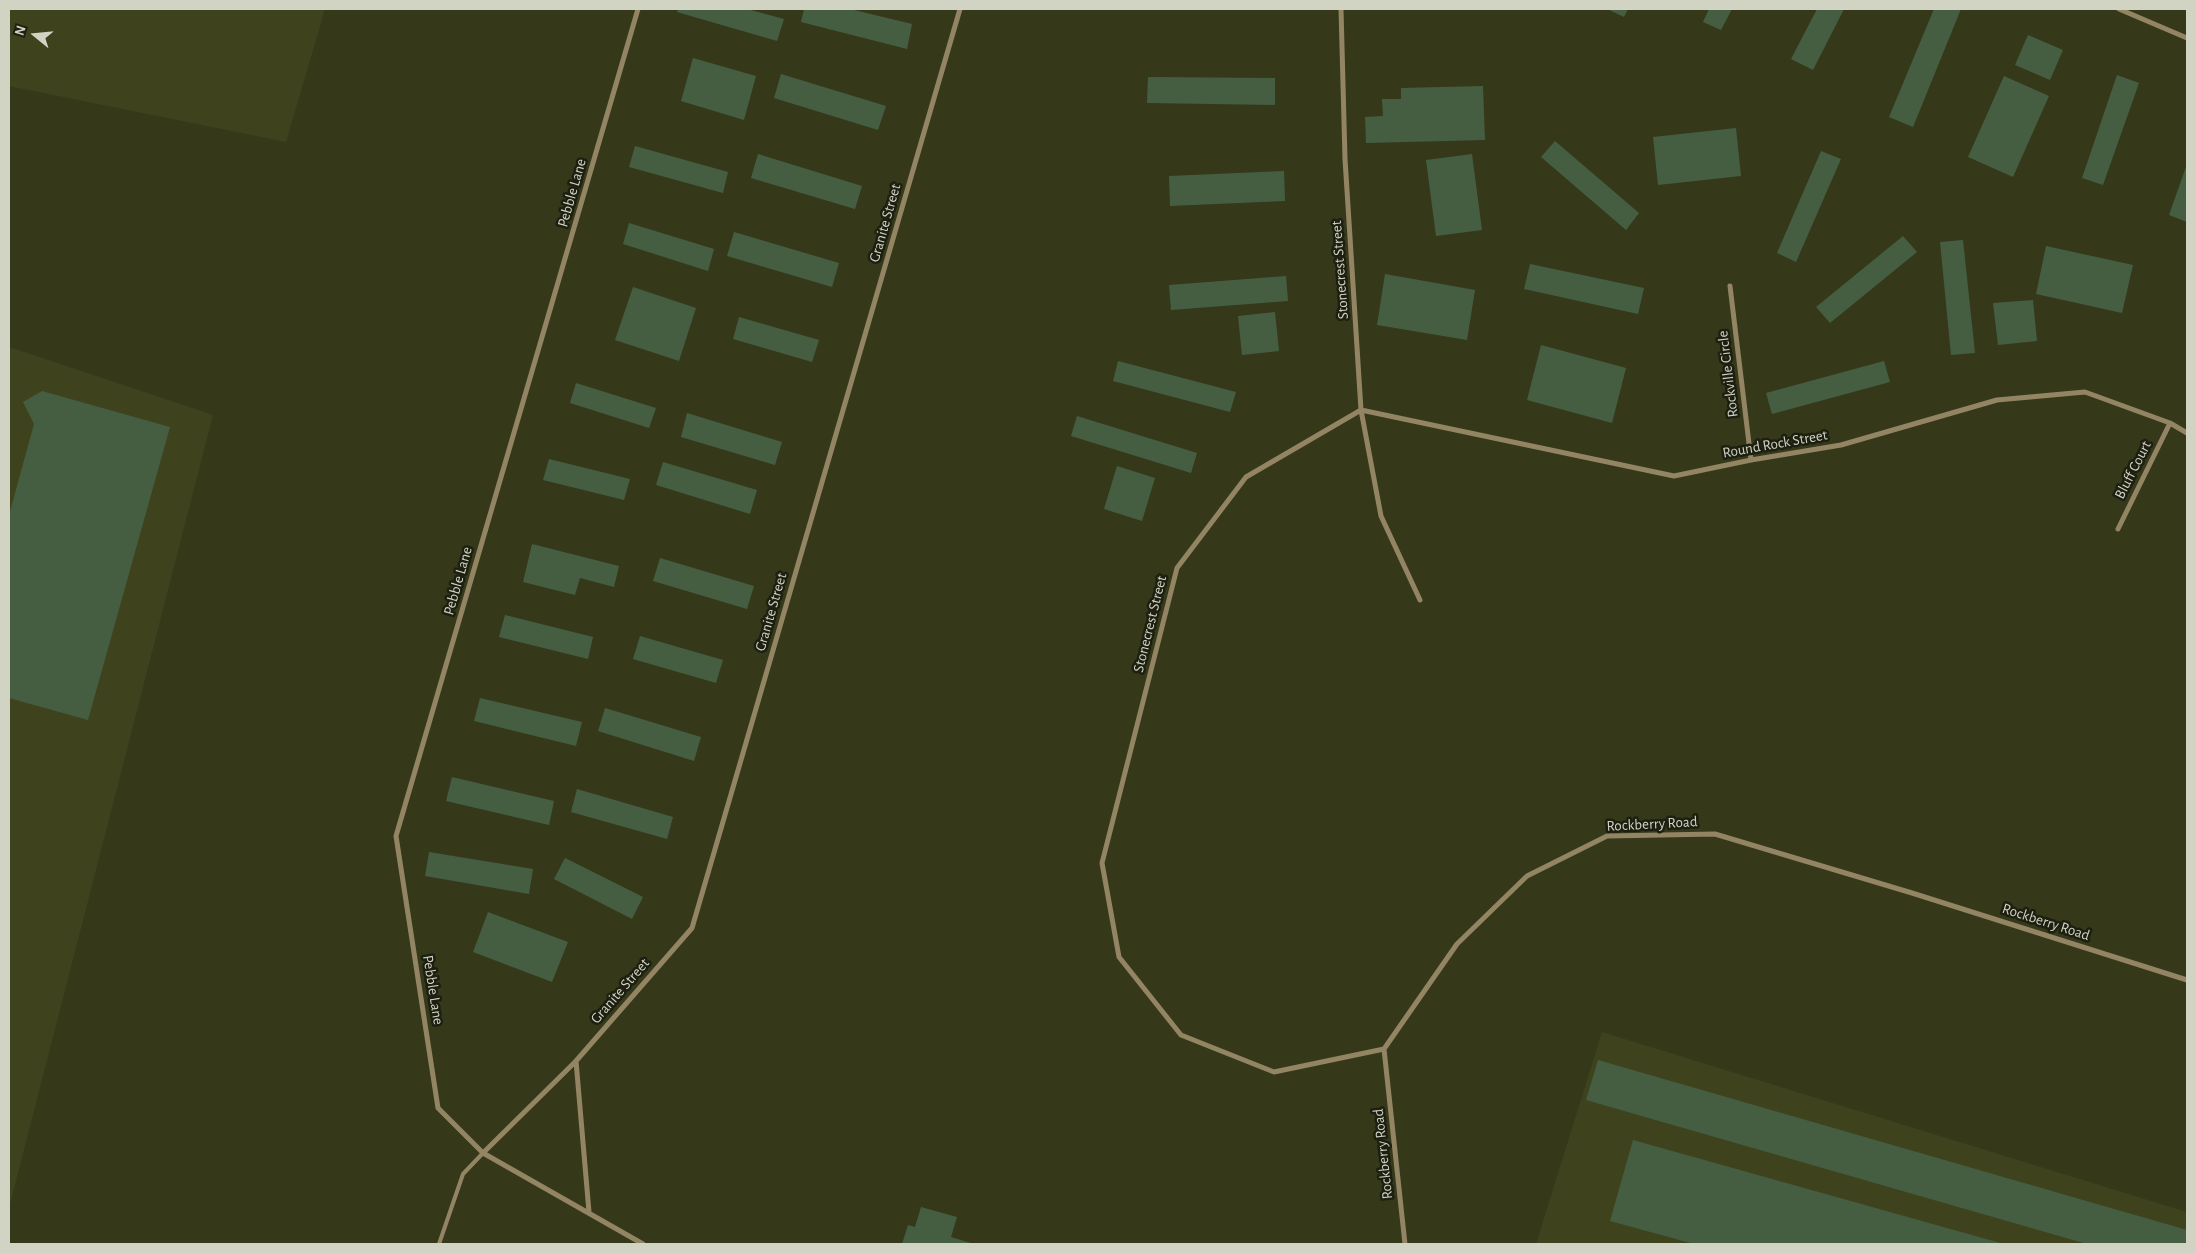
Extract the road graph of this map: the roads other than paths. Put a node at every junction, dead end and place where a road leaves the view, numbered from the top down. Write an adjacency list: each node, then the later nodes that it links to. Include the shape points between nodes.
1 (638, 9): 16 (street, Pebble Lane, via 396,836 438,1108)
2 (960, 9): 15 (street, Granite Street, via 692,928)
3 (1341, 9): 7 (street, Stonecrest Street, via 1345,159)
4 (2120, 9): 5 (street)
5 (2187, 38)
6 (1730, 286): 10 (street, Rockville Circle)
7 (1361, 410): 10 (street, Round Rock Street, via 1674,476); 12 (street, via 1381,516); 14 (street, Stonecrest Street, via 1246,477 1177,568 1102,863 1119,957 1181,1035 1274,1072)
8 (2170, 423): 9 (street, Round Rock Street); 10 (street, Round Rock Street, via 2086,392 1997,400 1840,445); 11 (street, Bluff Court)
9 (2187, 433)
10 (1751, 460)
11 (2118, 529)
12 (1420, 600)
13 (2187, 980): 14 (street, Rockberry Road, via 1715,834 1607,836 1527,876 1457,944)
14 (1384, 1050): 20 (street, Rockberry Road)
15 (576, 1061): 16 (street, Granite Street); 17 (street)
16 (483, 1153): 17 (street, Pebble Lane); 18 (lane, via 463,1174)
17 (589, 1212): 19 (street, Pebble Lane)
18 (439, 1244)
19 (643, 1244)
20 (1405, 1244)

